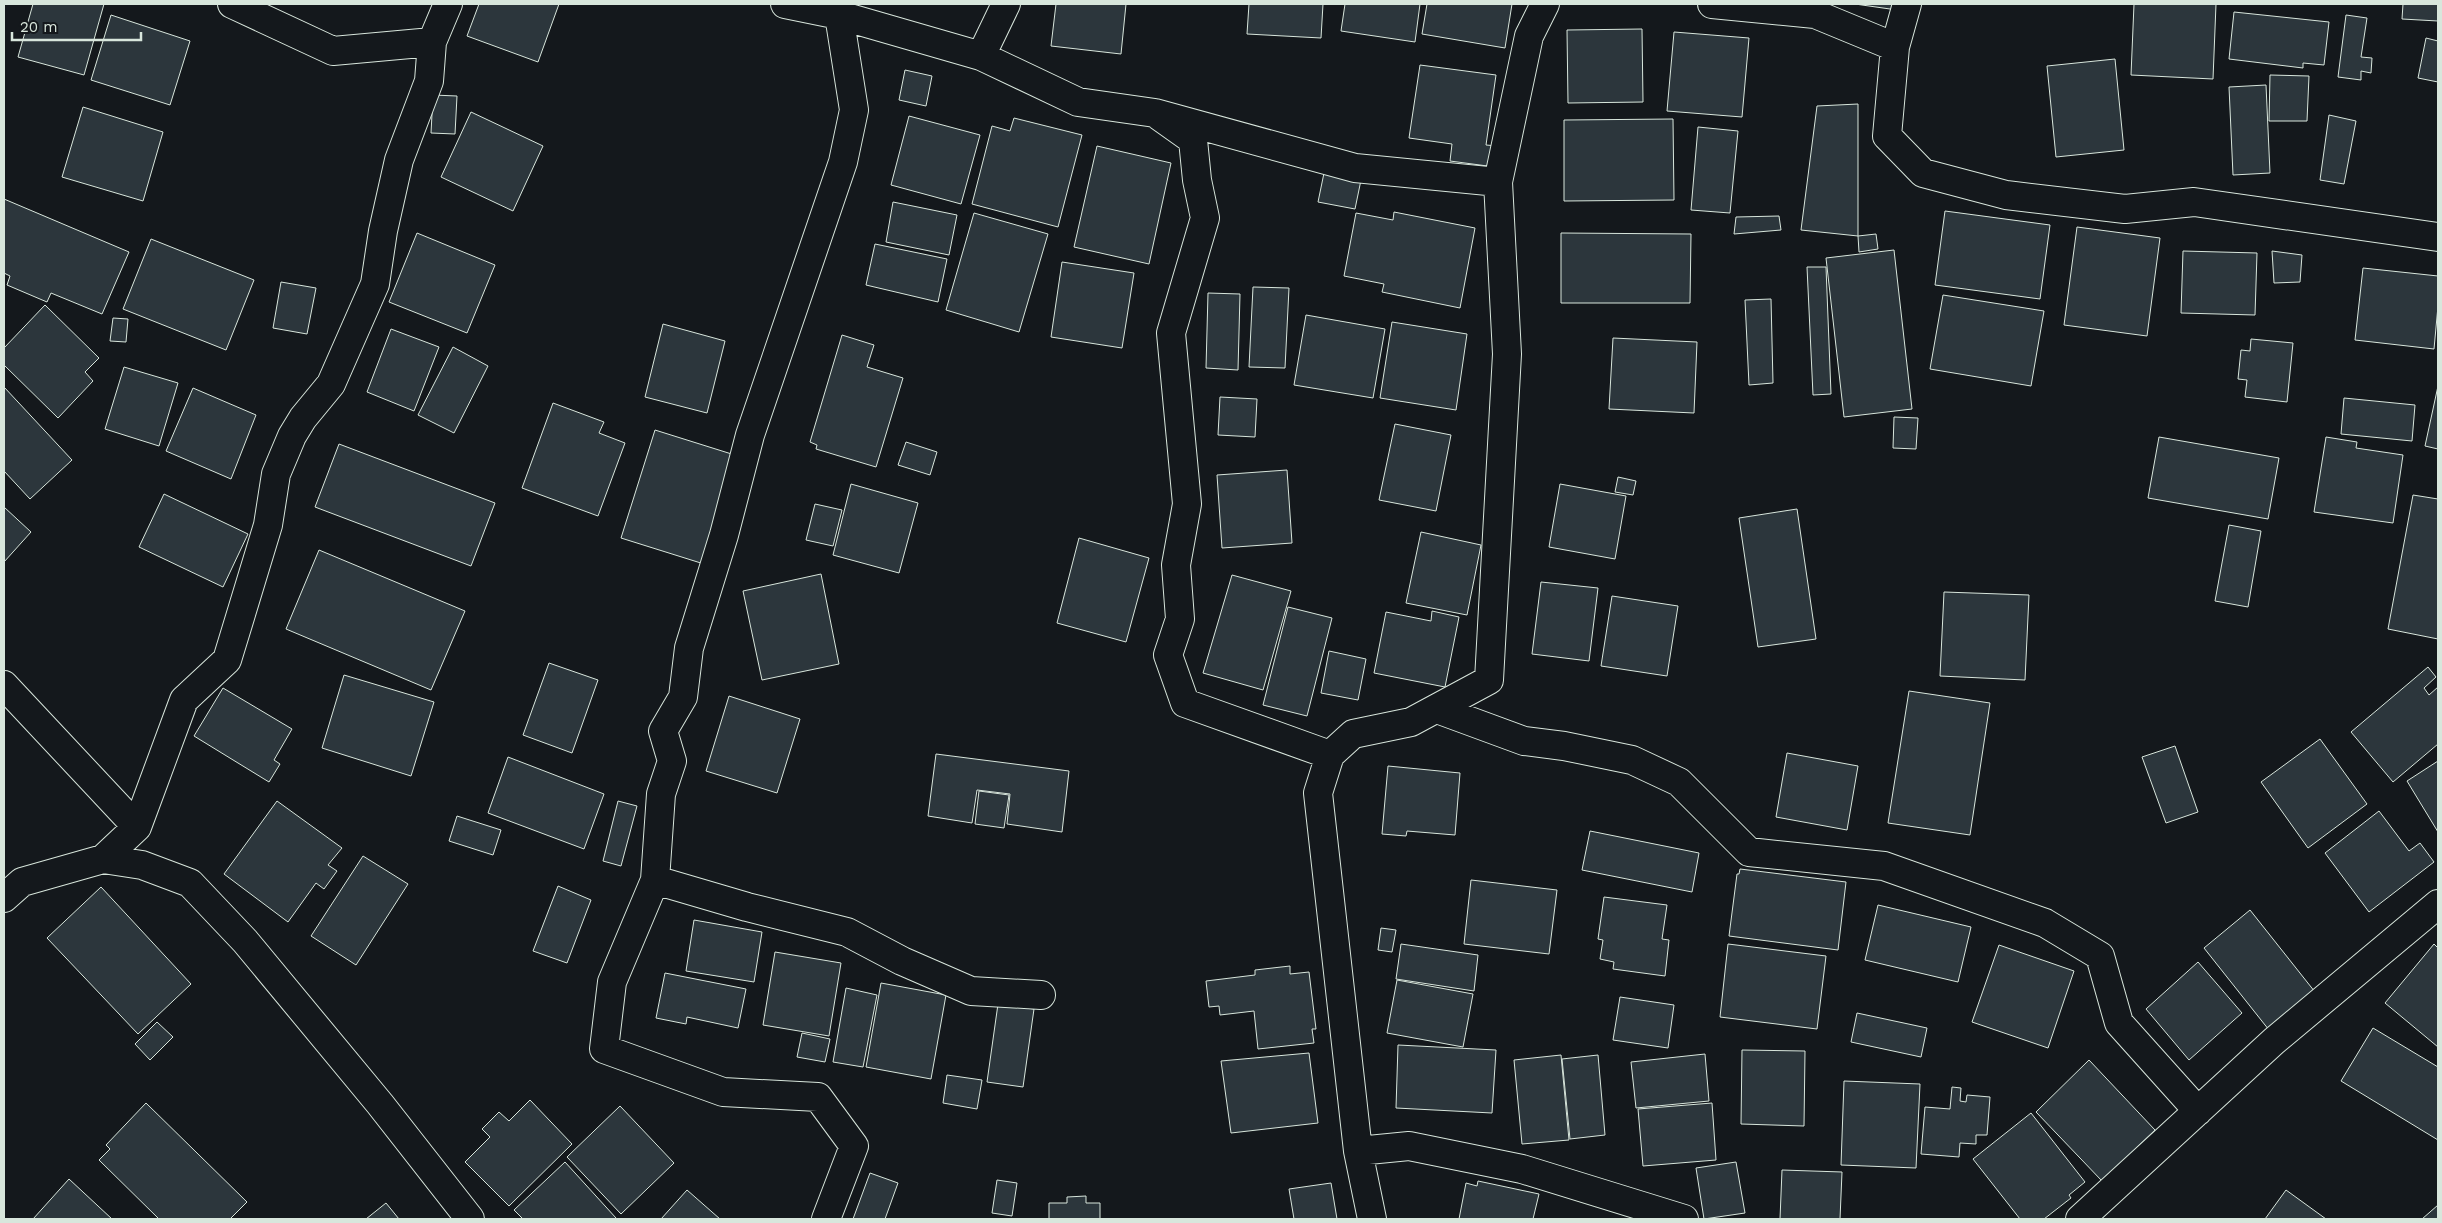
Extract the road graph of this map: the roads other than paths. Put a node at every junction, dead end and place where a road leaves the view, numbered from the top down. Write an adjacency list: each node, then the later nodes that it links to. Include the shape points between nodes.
1 (232, 4): 9 (street, via 333,52)
2 (448, 4): 9 (street)
3 (785, 4): 8 (street)
4 (1006, 4): 11 (street)
5 (1712, 4): 10 (street, via 1815,14)
6 (1906, 4): 10 (street)
7 (1548, 5): 13 (street, via 1529,36)
8 (839, 15): 11 (street); 20 (street, via 854,110 843,162 750,436 689,648 683,697 663,731 672,761 660,794)
9 (432, 42): 18 (street, via 429,81 399,160 382,231 375,284 331,384 292,436 276,474 268,525 227,660 184,700)
10 (1895, 47): 14 (street, via 1887,136 1923,173 2006,195 2125,209 2194,202)
11 (981, 56): 12 (street, via 1078,102)
12 (1155, 113): 13 (street, via 1355,168); 17 (street, via 1193,140 1205,218 1171,333 1187,504 1176,565 1180,620 1168,655 1185,703)
13 (1498, 182): 16 (street, via 1507,354 1489,680)
14 (2438, 237)
15 (4, 685): 18 (street)
16 (1437, 709): 17 (street, via 1411,722 1353,734); 24 (street, via 1524,741 1632,760 1679,782 1749,852 1884,866 2045,923 2100,956 2119,1023)
17 (1330, 755): 25 (street, via 1318,793)
18 (137, 827): 19 (street)
19 (103, 860): 21 (street, via 22,882); 26 (street, via 142,865 190,883 245,941)
20 (655, 880): 23 (street, via 847,932 902,961 971,991); 27 (street, via 612,982 604,1049 724,1092 818,1097 854,1146)
21 (4, 898)
22 (2438, 904): 24 (street, via 2274,1041)
23 (1041, 995)
24 (2198, 1111): 30 (street)
25 (1358, 1151): 28 (street); 29 (street, via 1409,1146 1522,1169)
26 (470, 1219)
27 (826, 1219)
28 (1372, 1219)
29 (1684, 1219)
30 (2080, 1219)

